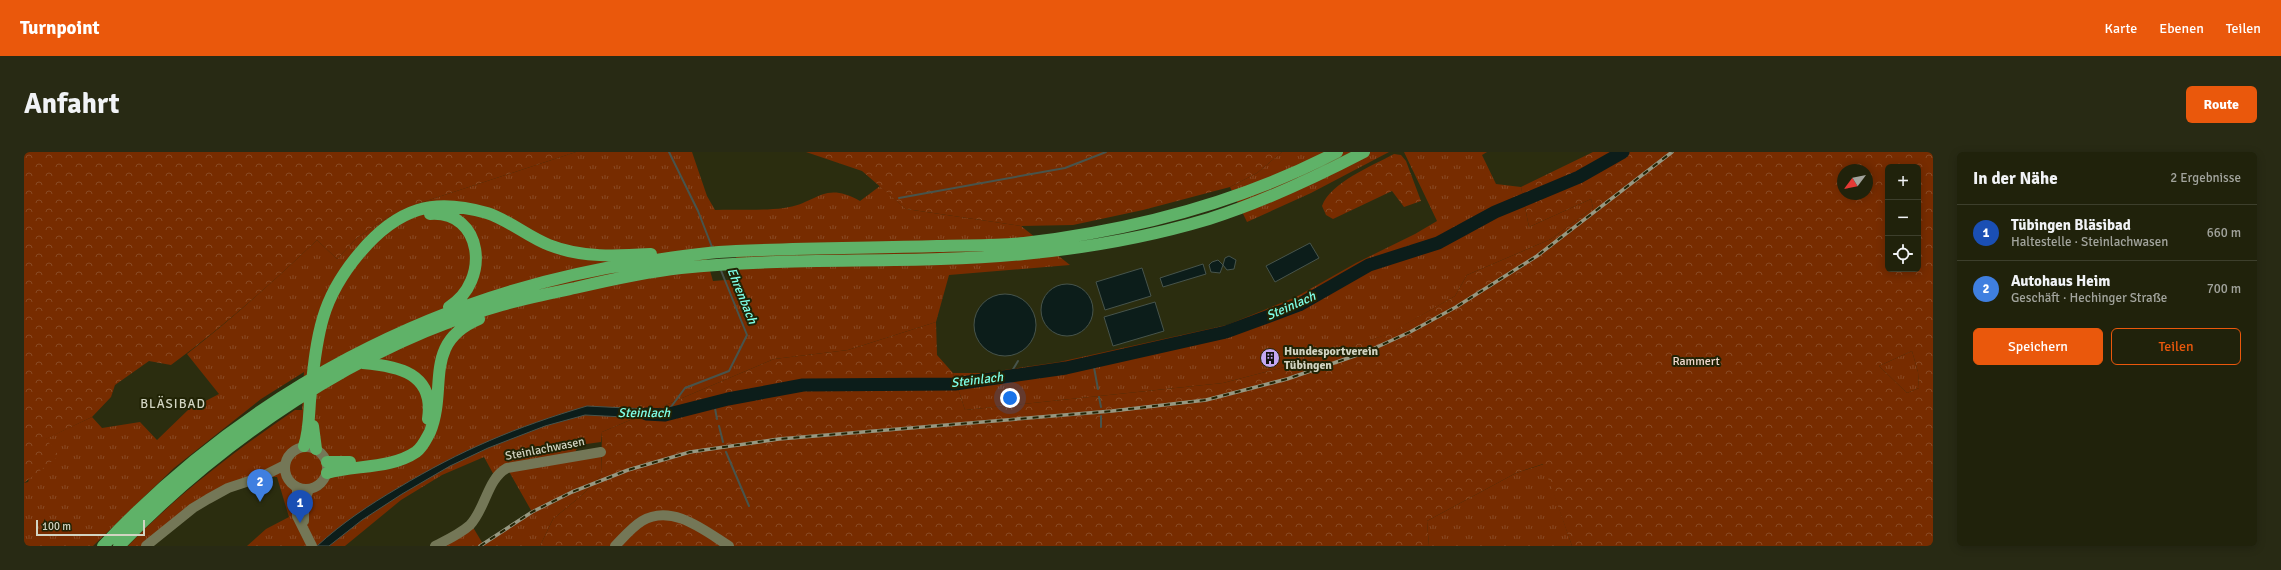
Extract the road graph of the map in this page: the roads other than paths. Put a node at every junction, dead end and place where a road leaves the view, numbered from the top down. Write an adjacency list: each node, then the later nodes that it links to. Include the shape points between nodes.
1 (1337, 152): 3 (highway, via 1264,186 1204,208 1142,224 1081,234 1022,243)
2 (1364, 152): 4 (highway, via 1270,197 1209,219 1085,247 961,258 846,260 678,268)
3 (700, 254): 5 (highway, via 605,267 525,286 461,306); 7 (highway, via 674,252 600,256 549,246 489,214 467,208 439,207 407,214 376,237 357,256 338,284 323,317 315,352 308,428)
4 (536, 296): 6 (highway, via 466,317 417,336); 10 (highway, via 468,324 447,344 438,372 437,404 432,426 426,441 417,451 392,462 343,469)
5 (383, 339): 7 (highway, via 408,323 450,306 462,297 471,285 477,257 474,242 465,228 454,218 439,213 422,214 389,231 370,247 340,287 328,316 320,349); 16 (highway, via 328,368 248,418 195,459 140,508)
6 (363, 363): 10 (highway, via 392,366 412,375 426,393 430,407 427,425 421,438 402,454 341,463); 17 (highway, via 293,402 214,459 156,508)
7 (310, 448): 9 (street, via 291,452); 10 (street, via 323,454)
8 (601, 452): 19 (street, Steinlachwasen, via 507,468 499,472 471,524)
9 (285, 465): 11 (street); 12 (street)
10 (327, 468): 14 (street, via 322,483)
11 (261, 476): 12 (street); 18 (street, via 228,488 193,508)
12 (287, 478): 13 (street)
13 (297, 487): 14 (street); 15 (street, via 297,516)
14 (310, 489): 15 (street, via 304,507)
15 (309, 540)
16 (103, 546)
17 (118, 546)
18 (146, 546)
19 (435, 546)
20 (615, 546): 21 (street, via 643,520 666,515 686,519)
21 (729, 546)

